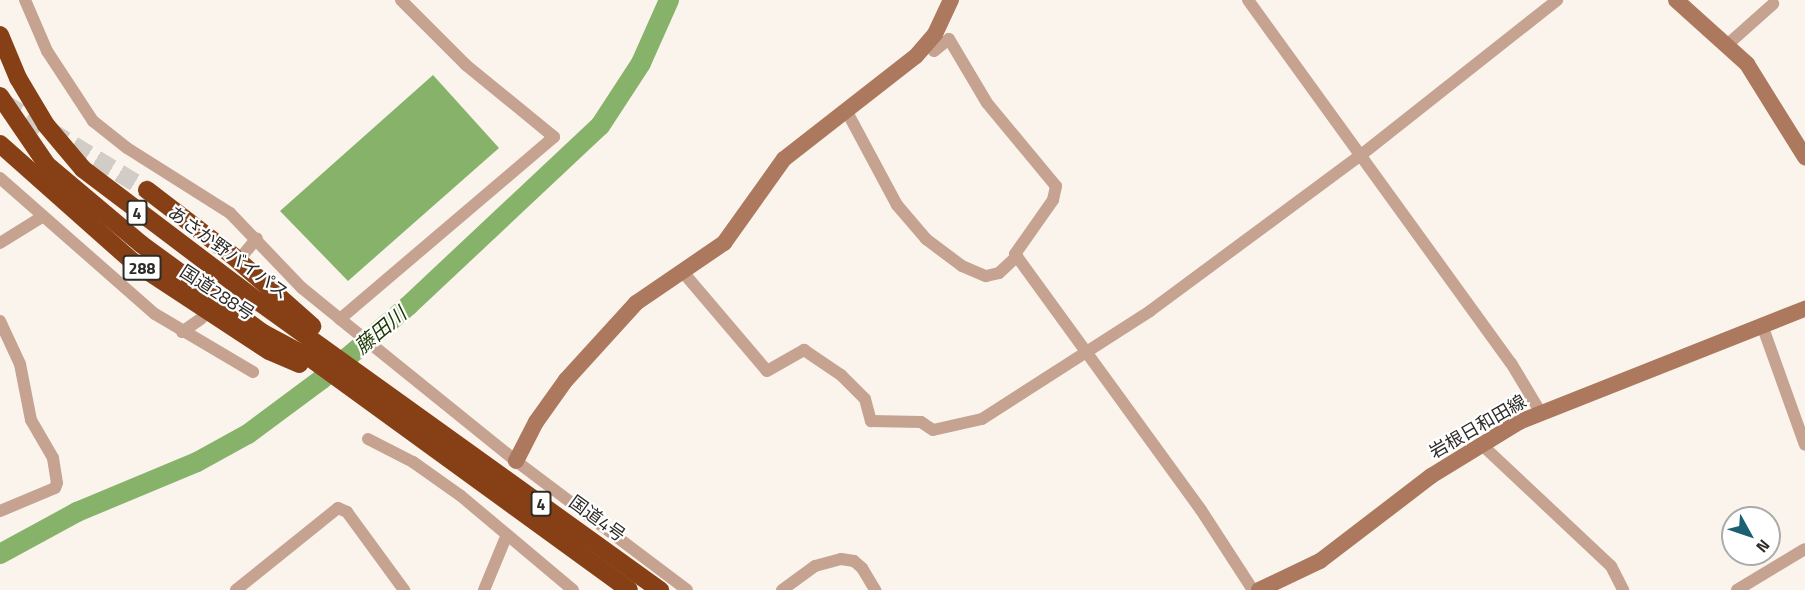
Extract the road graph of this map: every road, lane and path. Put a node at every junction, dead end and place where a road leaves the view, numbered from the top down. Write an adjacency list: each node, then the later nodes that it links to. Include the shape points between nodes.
1 (25, 0): 19 (street, via 47,51 93,122 127,148 210,198)
2 (401, 0): 27 (street, via 466,65 554,137)
3 (951, 0): 9 (street)
4 (1248, 0): 14 (street)
5 (1557, 0): 14 (street)
6 (1676, 0): 10 (street)
7 (1773, 4): 10 (street)
8 (0, 35): 30 (highway, あさか野バイパス / 4, via 18,78 46,125 83,169)
9 (929, 42): 12 (street, via 881,86); 22 (street, via 934,51 949,39 992,110 1056,186 1053,200 1016,251)
10 (1727, 45): 15 (street, via 1757,77)
11 (0, 96): 30 (highway, 4, via 47,165 132,237 263,333)
12 (846, 110): 22 (street, via 897,205 926,238 962,266 986,276 999,273); 23 (street, via 784,159 734,234)
13 (0, 144): 30 (highway, 国道288号 / 288, via 132,261 269,351)
14 (1361, 155): 31 (street, via 1150,311); 34 (street, via 1511,363)
15 (1805, 158)
16 (0, 178): 18 (street)
17 (147, 190): 30 (highway, 国道288号 / 288, via 233,255)
18 (42, 217): 20 (street); 29 (street, via 127,293)
19 (258, 238): 21 (street); 27 (street, via 302,288)
20 (0, 243)
21 (242, 255)
22 (1017, 256): 31 (street)
23 (682, 271): 31 (street, via 762,368 767,371 804,350 841,375 865,399 871,421 921,422 933,430 981,419); 40 (street, via 636,303 566,380 536,422)
24 (1805, 309): 28 (street, 岩根日和田線)
25 (202, 318): 29 (street)
26 (0, 321): 41 (street, via 20,364 31,420 53,458 57,483 55,488)
27 (344, 322): 40 (street)
28 (1762, 325): 34 (street, 岩根日和田線); 39 (street)
29 (182, 332): 32 (street)
30 (316, 352): 33 (highway, 国道288号 / 288); 33 (highway, 国道288号 / 288)
31 (1086, 352): 53 (street, via 1201,510)
32 (253, 372)
33 (365, 387): 35 (highway, 国道288号 / 288); 36 (highway, 国道288号 / 288)
34 (1541, 413): 38 (street, 岩根日和田線)
35 (422, 418): 49 (highway, 国道4号 / 4)
36 (404, 425): 48 (highway, 4)
37 (368, 439): 42 (street, via 413,462 461,495)
38 (1481, 444): 54 (street, 岩根日和田線, via 1431,476 1314,564); 55 (street, via 1611,566)
39 (1805, 445)
40 (516, 461): 50 (street)
41 (0, 511)
42 (507, 537): 46 (street); 47 (street)
43 (1805, 549): 56 (street)
44 (236, 590): 45 (street, via 339,508 347,512)
45 (404, 590)
46 (484, 590)
47 (573, 590)
48 (629, 590)
49 (660, 590)
50 (687, 590)
51 (782, 590): 52 (street, via 815,566 841,559 854,561 862,568)
52 (876, 590)
53 (1253, 590)
54 (1259, 590)
55 (1623, 590)
56 (1737, 590)

